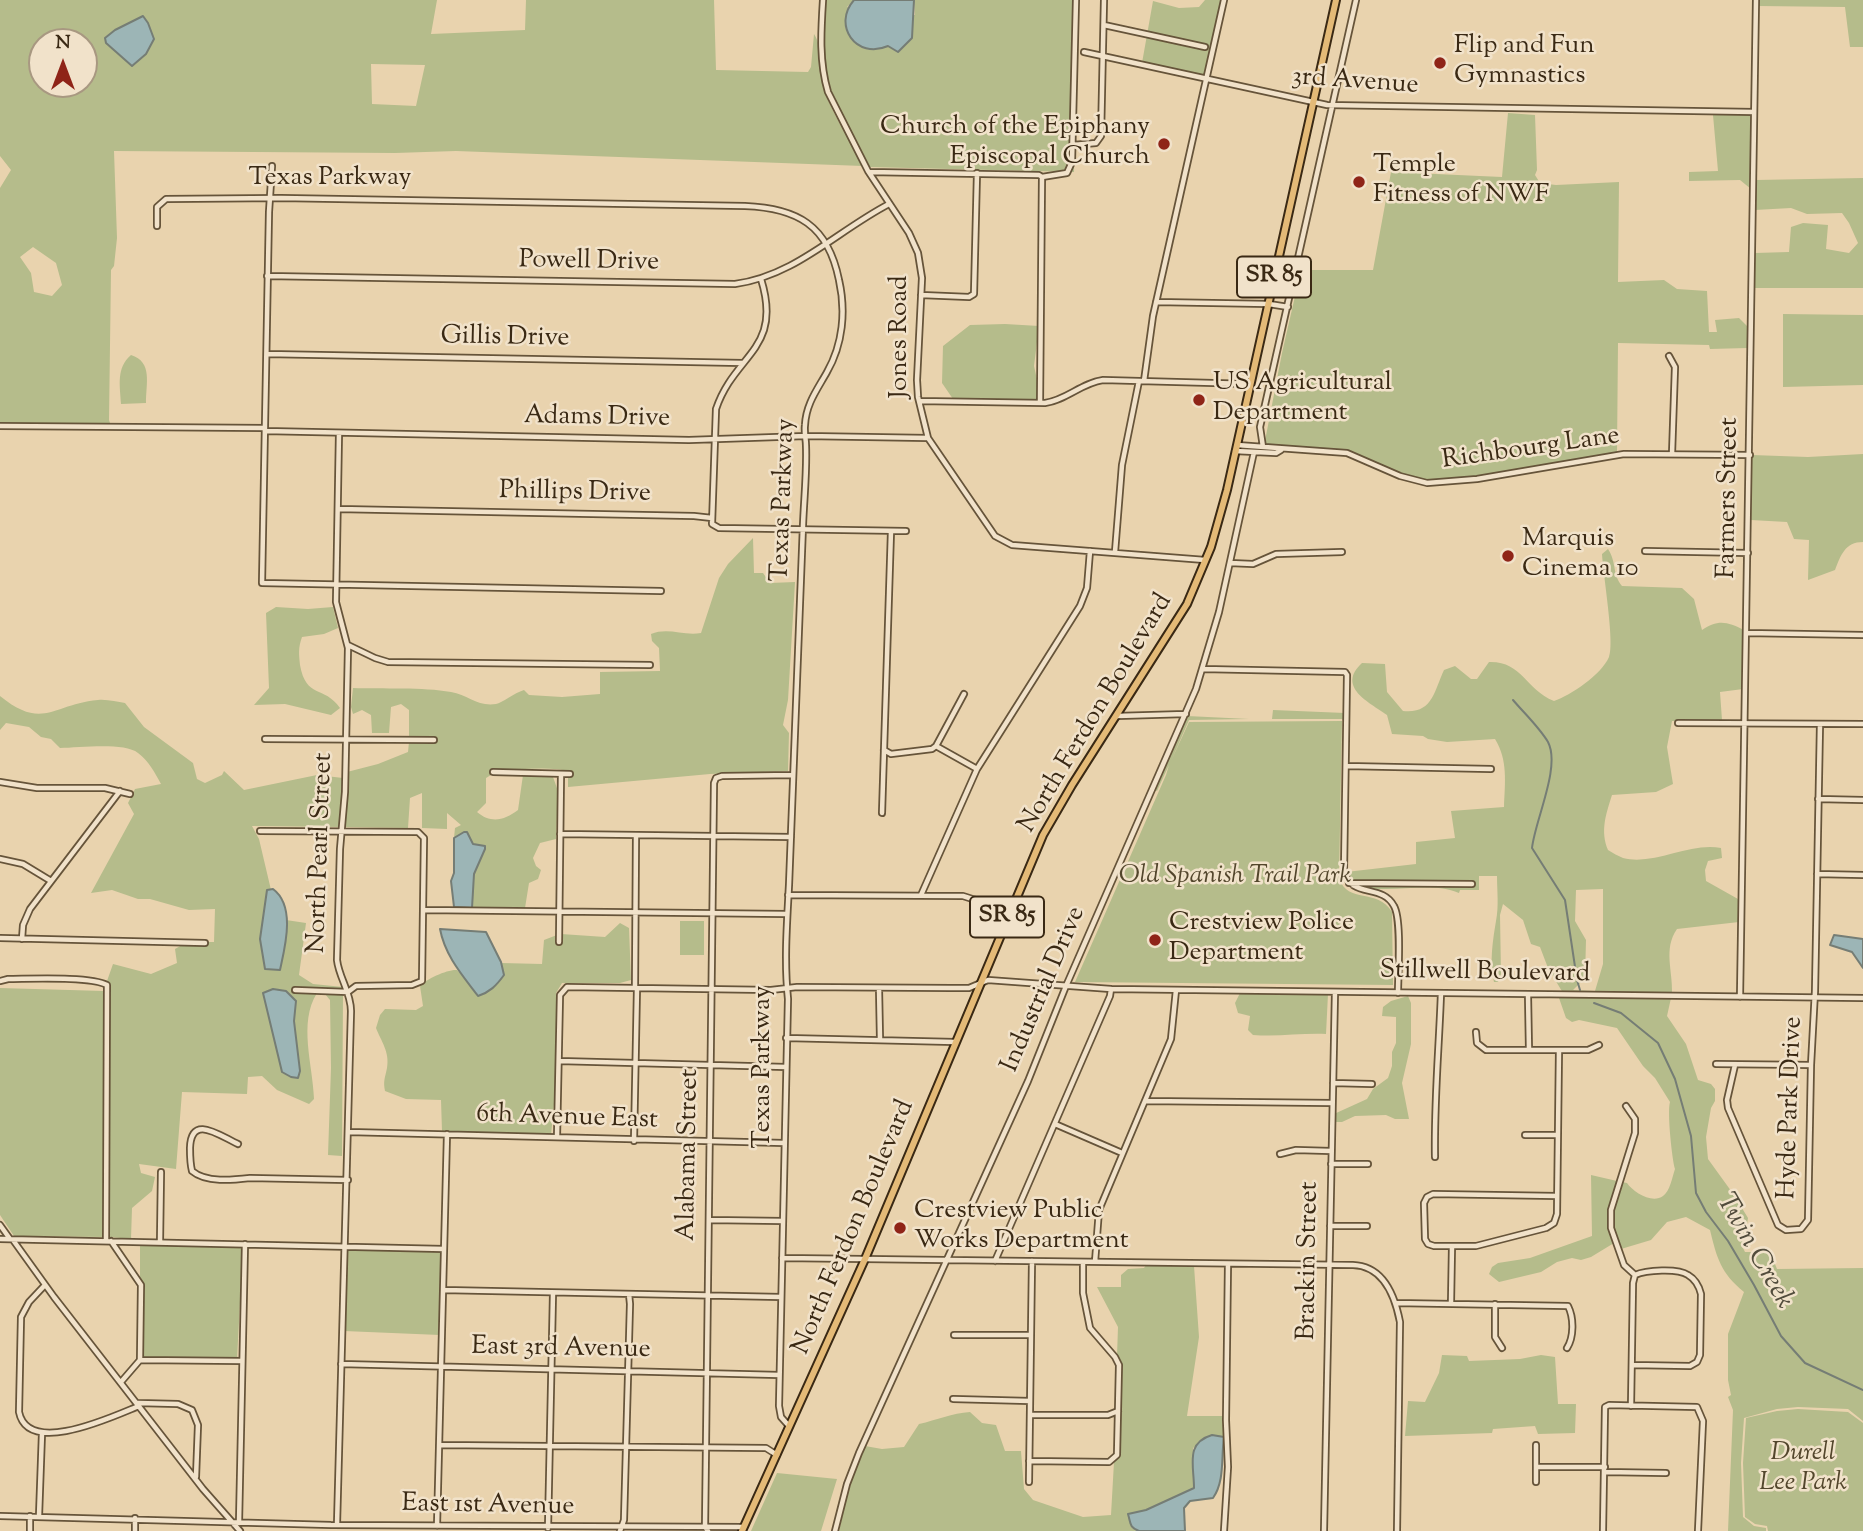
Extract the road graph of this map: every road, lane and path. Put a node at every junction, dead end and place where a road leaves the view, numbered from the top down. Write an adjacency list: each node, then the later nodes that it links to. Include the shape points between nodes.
1 (823, 0): 18 (street, Jones Road, via 824,78)
2 (1076, 0): 16 (street)
3 (1104, 0): 8 (street)
4 (1224, 0): 12 (street)
5 (1336, 0): 13 (main road, North Ferdon Boulevard / SR 85)
6 (1356, 0): 14 (street)
7 (1756, 0): 15 (street, Farmers Street)
8 (1104, 26): 9 (street); 11 (street)
9 (1205, 47)
10 (1084, 52): 11 (street, 3rd Avenue)
11 (1104, 57): 12 (street, 3rd Avenue); 16 (street, via 1101,136 1096,143)
12 (1206, 80): 13 (street, 3rd Avenue); 28 (street)
13 (1313, 103): 14 (street, 3rd Avenue); 29 (main road, North Ferdon Boulevard / SR 85)
14 (1332, 105): 15 (street, 3rd Avenue); 30 (street)
15 (1754, 112): 49 (street, Farmers Street)
16 (1073, 145): 20 (street, via 1068,171)
17 (272, 166): 21 (street)
18 (868, 172): 19 (street); 22 (street, Jones Road)
19 (977, 173): 20 (street); 27 (street, via 973,295)
20 (1042, 177): 37 (street)
21 (270, 198): 23 (street, Texas Parkway, via 166,199 158,207); 24 (street, Texas Parkway, via 772,207 805,221); 25 (street)
22 (889, 204): 24 (street, Powell Drive); 27 (street, Jones Road, via 918,253)
23 (157, 226)
24 (826, 244): 26 (street, Powell Drive); 41 (street, Texas Parkway, via 839,277 841,328 835,355 807,410)
25 (267, 276): 26 (street, Powell Drive, via 687,284); 31 (street)
26 (761, 279): 33 (street, via 768,300 766,326)
27 (921, 295): 36 (street, Jones Road)
28 (1157, 302): 29 (street); 34 (street)
29 (1269, 304): 30 (street); 35 (main road, North Ferdon Boulevard / SR 85)
30 (1288, 307): 44 (street, via 1260,427)
31 (267, 354): 33 (street, Gillis Drive); 39 (street)
32 (1669, 356): 48 (street, via 1675,367)
33 (743, 363): 43 (street, via 718,403)
34 (1142, 381): 35 (street); 37 (street, via 1095,381 1063,399); 57 (street, via 1122,465)
35 (1250, 384): 45 (main road, North Ferdon Boulevard / SR 85)
36 (919, 401): 37 (street); 42 (street, Jones Road)
37 (1040, 403)
38 (0, 426): 39 (street, Adams Drive)
39 (265, 429): 40 (street, Adams Drive); 62 (street, via 262,583)
40 (339, 433): 43 (street, Adams Drive); 50 (street, North Pearl Street)
41 (806, 436): 42 (street, Adams Drive); 43 (street, Adams Drive); 52 (street, Texas Parkway)
42 (929, 438): 55 (street, Jones Road, via 1002,542)
43 (714, 440): 51 (street)
44 (1263, 447): 45 (street, Richbourg Lane); 46 (street, Richbourg Lane)
45 (1236, 448): 47 (street, Richbourg Lane); 60 (main road, North Ferdon Boulevard / SR 85)
46 (1281, 450): 47 (street, Richbourg Lane); 48 (street, Richbourg Lane, via 1347,453 1412,481 1437,484 1611,456)
47 (1254, 452): 61 (street, Industrial Drive)
48 (1672, 454): 49 (street, Richbourg Lane)
49 (1750, 455): 59 (street, Farmers Street)
50 (338, 509): 51 (street, Phillips Drive); 62 (street, North Pearl Street)
51 (712, 518): 52 (street, Phillips Drive, via 719,528)
52 (803, 530): 53 (street); 87 (street, Texas Parkway)
53 (891, 531): 54 (street); 80 (street)
54 (906, 531)
55 (1090, 551): 57 (street, Jones Road); 82 (street, via 1087,588 1080,606)
56 (1645, 551): 59 (street)
57 (1115, 552): 60 (street, Jones Road)
58 (1342, 552): 61 (street, via 1276,554 1253,564)
59 (1748, 553): 64 (street, Farmers Street)
60 (1207, 560): 71 (main road, North Ferdon Boulevard / SR 85, via 1179,618)
61 (1230, 564): 68 (street, Industrial Drive)
62 (336, 586): 63 (street); 66 (street, North Pearl Street)
63 (661, 591)
64 (1746, 633): 65 (street); 72 (street, Farmers Street)
65 (1863, 635)
66 (348, 645): 67 (street, via 375,659 394,662); 77 (street, North Pearl Street)
67 (650, 665)
68 (1203, 670): 70 (street, Industrial Drive); 81 (street, via 1345,672)
69 (964, 694): 79 (street)
70 (1186, 714): 71 (street); 120 (street, Industrial Drive)
71 (1116, 716): 110 (main road, North Ferdon Boulevard / SR 85, via 1050,823)
72 (1744, 722): 73 (street); 74 (street); 133 (street, Farmers Street)
73 (1678, 723)
74 (1819, 724): 75 (street); 91 (street, Hyde Park Drive)
75 (1863, 724)
76 (265, 739): 77 (street)
77 (346, 740): 78 (street); 95 (street, North Pearl Street)
78 (434, 740)
79 (936, 746): 80 (street, via 891,754); 82 (street)
80 (884, 749): 93 (street)
81 (1346, 766): 83 (street); 104 (street, via 1344,871)
82 (977, 769): 107 (street)
83 (1491, 769)
84 (493, 772): 85 (street)
85 (561, 774): 86 (street); 96 (street)
86 (570, 774)
87 (794, 775): 98 (street, Alabama Street, via 716,778); 99 (street, Texas Parkway)
88 (0, 782): 89 (street)
89 (120, 791): 90 (street); 103 (street)
90 (130, 794)
91 (1818, 799): 92 (street); 101 (street, Hyde Park Drive)
92 (1863, 800)
93 (881, 813)
94 (260, 831): 95 (street)
95 (341, 832): 108 (street, via 422,835); 128 (street, North Pearl Street, via 337,960)
96 (560, 834): 97 (street); 109 (street)
97 (636, 835): 98 (street); 111 (street)
98 (713, 836): 99 (street); 112 (street, Alabama Street)
99 (791, 837): 106 (street, Texas Parkway)
100 (0, 859): 103 (street, via 23,864)
101 (1817, 874): 102 (street); 134 (street, Hyde Park Drive)
102 (1863, 875)
103 (51, 881): 115 (street, via 30,909)
104 (1348, 883): 105 (street); 130 (street, via 1380,893 1394,905)
105 (1472, 884)
106 (789, 895): 107 (street); 113 (street, Texas Parkway)
107 (921, 895): 110 (street, via 969,897)
108 (424, 910): 109 (street); 128 (street, via 420,982 356,986)
109 (559, 911): 111 (street); 116 (street)
110 (1010, 911): 119 (main road, North Ferdon Boulevard / SR 85)
111 (636, 912): 112 (street); 121 (street)
112 (713, 914): 113 (street); 122 (street, Alabama Street)
113 (786, 914): 123 (street, Texas Parkway)
114 (0, 938): 115 (street)
115 (22, 939): 117 (street)
116 (559, 942)
117 (205, 943)
118 (0, 981): 181 (street, via 67,980 107,985)
119 (981, 983): 120 (street, Stillwell Boulevard); 124 (street, Stillwell Boulevard, via 969,988); 139 (main road, North Ferdon Boulevard / SR 85)
120 (1066, 986): 125 (street, Stillwell Boulevard); 189 (street, Industrial Drive)
121 (636, 987): 122 (street, Stillwell Boulevard); 143 (street, Stillwell Boulevard, via 564,989); 144 (street)
122 (712, 988): 123 (street, Stillwell Boulevard); 146 (street, Alabama Street)
123 (787, 988): 124 (street, Stillwell Boulevard); 137 (street, Texas Parkway)
124 (879, 988): 138 (street)
125 (1111, 989): 127 (street, Stillwell Boulevard); 155 (street)
126 (295, 990): 128 (street)
127 (1175, 990): 129 (street, Stillwell Boulevard); 152 (street, via 1171,1040)
128 (348, 992): 156 (street, North Pearl Street)
129 (1335, 992): 130 (street, Stillwell Boulevard); 150 (street, Brackin Street)
130 (1398, 993): 131 (street, Stillwell Boulevard)
131 (1441, 993): 132 (street, Stillwell Boulevard); 168 (street)
132 (1528, 995): 133 (street, Stillwell Boulevard); 141 (street)
133 (1740, 997): 134 (street, Stillwell Boulevard)
134 (1815, 998): 135 (street, Stillwell Boulevard); 148 (street, Hyde Park Drive)
135 (1863, 998)
136 (1476, 1032): 141 (street, via 1481,1048)
137 (786, 1038): 138 (street); 149 (street, Texas Parkway)
138 (880, 1040): 139 (street)
139 (955, 1042): 188 (main road, North Ferdon Boulevard / SR 85)
140 (1599, 1045): 142 (street, via 1588,1050)
141 (1529, 1050): 142 (street)
142 (1559, 1050): 159 (street)
143 (559, 1061): 144 (street); 160 (street)
144 (636, 1063): 146 (street); 161 (street)
145 (1716, 1064): 147 (street)
146 (711, 1065): 149 (street); 162 (street, Alabama Street)
147 (1735, 1065): 148 (street); 148 (street, Hyde Park Drive, via 1728,1108 1778,1225 1786,1230 1801,1229 1808,1220)
148 (1811, 1065)
149 (786, 1067): 163 (street, Texas Parkway)
150 (1333, 1083): 151 (street); 153 (street, Brackin Street)
151 (1372, 1084)
152 (1145, 1101): 153 (street); 166 (street)
153 (1332, 1103): 165 (street, Brackin Street)
154 (1626, 1106): 196 (street, via 1635,1119 1635,1133 1611,1210 1611,1228 1625,1265)
155 (1055, 1124): 166 (street); 190 (street)
156 (349, 1132): 157 (street, 6th Avenue East); 172 (street, North Pearl Street)
157 (447, 1134): 160 (street, 6th Avenue East); 186 (street)
158 (1525, 1135): 159 (street)
159 (1558, 1135): 173 (street)
160 (557, 1137): 161 (street, 6th Avenue East)
161 (634, 1141): 162 (street, 6th Avenue East)
162 (710, 1142): 163 (street, 6th Avenue East); 174 (street, Alabama Street)
163 (784, 1143): 175 (street, Texas Parkway)
164 (238, 1144): 172 (street, via 210,1130 195,1131 192,1171 236,1181)
165 (1331, 1151): 167 (street); 169 (street, Brackin Street)
166 (1122, 1153): 193 (street, via 1099,1210)
167 (1280, 1154)
168 (1435, 1157)
169 (1331, 1164): 170 (street); 177 (street, Brackin Street)
170 (1368, 1164)
171 (161, 1172): 182 (street)
172 (348, 1180): 184 (street, North Pearl Street)
173 (1557, 1196): 185 (street, via 1554,1223 1546,1228 1476,1246); 185 (street, via 1433,1194 1424,1203 1425,1238 1434,1246)
174 (709, 1220): 175 (street); 201 (street, Alabama Street)
175 (783, 1221): 187 (street, Texas Parkway)
176 (0, 1225): 180 (street)
177 (1330, 1226): 178 (street); 195 (street, Brackin Street)
178 (1367, 1226)
179 (0, 1239): 180 (street)
180 (11, 1239): 181 (street); 197 (street)
181 (108, 1241): 182 (street); 210 (street, via 141,1285)
182 (160, 1242): 183 (street)
183 (245, 1244): 184 (street); 211 (street)
184 (345, 1246): 186 (street); 212 (street, North Pearl Street)
185 (1452, 1246): 204 (street)
186 (444, 1249): 198 (street)
187 (782, 1258): 188 (street); 202 (street, Texas Parkway)
188 (865, 1259): 189 (street); 226 (main road, North Ferdon Boulevard / SR 85)
189 (946, 1260): 190 (street); 260 (street, Industrial Drive, via 859,1453)
190 (995, 1261): 191 (street)
191 (1032, 1261): 192 (street); 207 (street)
192 (1083, 1262): 193 (street); 224 (street, via 1090,1328 1119,1365)
193 (1095, 1262): 194 (street)
194 (1227, 1264): 195 (street); 261 (street)
195 (1329, 1265): 203 (street, via 1372,1270); 262 (street, Brackin Street)
196 (1635, 1275): 213 (street); 213 (street, via 1680,1272 1698,1285 1700,1355 1690,1366)
197 (45, 1285): 219 (street); 227 (street, via 24,1310 20,1348 20,1418 29,1429)
198 (443, 1290): 199 (street); 214 (street)
199 (553, 1293): 200 (street); 215 (street)
200 (629, 1294): 201 (street); 216 (street)
201 (708, 1295): 202 (street); 217 (street, Alabama Street)
202 (781, 1297): 218 (street, Texas Parkway)
203 (1395, 1303): 204 (street); 263 (street, via 1401,1332)
204 (1451, 1303): 205 (street)
205 (1494, 1304): 208 (street, via 1494,1337); 209 (street, via 1568,1307 1572,1337)
206 (954, 1335): 207 (street)
207 (1031, 1335): 221 (street)
208 (1502, 1348)
209 (1567, 1348)
210 (140, 1360): 211 (street); 219 (street)
211 (242, 1362): 245 (street)
212 (341, 1364): 214 (street, East 3rd Avenue); 248 (street, North Pearl Street)
213 (1632, 1365): 223 (street)
214 (442, 1367): 215 (street, East 3rd Avenue); 228 (street)
215 (552, 1370): 216 (street, East 3rd Avenue); 230 (street)
216 (629, 1371): 217 (street, East 3rd Avenue); 232 (street)
217 (707, 1373): 218 (street, East 3rd Avenue); 231 (street, Alabama Street)
218 (779, 1375): 226 (street, Texas Parkway, via 779,1411)
219 (121, 1381): 222 (street)
220 (953, 1399): 221 (street)
221 (1030, 1401): 225 (street)
222 (138, 1404): 227 (street, via 86,1427); 238 (street); 238 (street, via 178,1404 192,1410 198,1425)
223 (1631, 1406): 236 (street, via 1605,1406); 265 (street, via 1697,1407 1701,1412)
224 (1118, 1411): 225 (street, via 1108,1415); 234 (street, via 1117,1453 1111,1461)
225 (1030, 1415): 234 (street)
226 (790, 1427): 233 (main road, North Ferdon Boulevard / SR 85)
227 (42, 1433): 243 (street)
228 (439, 1445): 230 (street); 247 (street)
229 (1536, 1445): 235 (street)
230 (550, 1446): 232 (street); 249 (street)
231 (706, 1447): 232 (street); 233 (street, via 765,1448); 253 (street, Alabama Street)
232 (627, 1448): 255 (street)
233 (777, 1455): 254 (main road, North Ferdon Boulevard / SR 85)
234 (1029, 1461): 239 (street)
235 (1536, 1467): 236 (street); 240 (street)
236 (1605, 1469): 237 (street); 264 (street)
237 (1666, 1473)
238 (196, 1481): 245 (street)
239 (1029, 1482)
240 (1536, 1482)
241 (0, 1516): 242 (street, East 1st Avenue)
242 (30, 1516): 243 (street, East 1st Avenue); 256 (street)
243 (39, 1516): 244 (street, East 1st Avenue)
244 (135, 1518): 245 (street, East 1st Avenue); 257 (street)
245 (236, 1522): 248 (street, East 1st Avenue); 258 (street)
246 (387, 1526): 248 (street, East 1st Avenue); 250 (street, East 1st Avenue); 259 (street)
247 (437, 1526): 250 (street, East 1st Avenue); 251 (street, East 1st Avenue)
248 (335, 1527)
249 (548, 1528): 252 (street, East 1st Avenue); 255 (street, East 1st Avenue)
250 (428, 1529)
251 (503, 1529): 252 (street, East 1st Avenue)
252 (522, 1529)
253 (706, 1529): 254 (street, East 1st Avenue); 255 (street, East 1st Avenue)
254 (743, 1529)
255 (621, 1530)
256 (30, 1531)
257 (135, 1531)
258 (239, 1531)
259 (380, 1531)
260 (835, 1531)
261 (1224, 1531)
262 (1324, 1531)
263 (1397, 1531)
264 (1603, 1531)
265 (1698, 1531)

